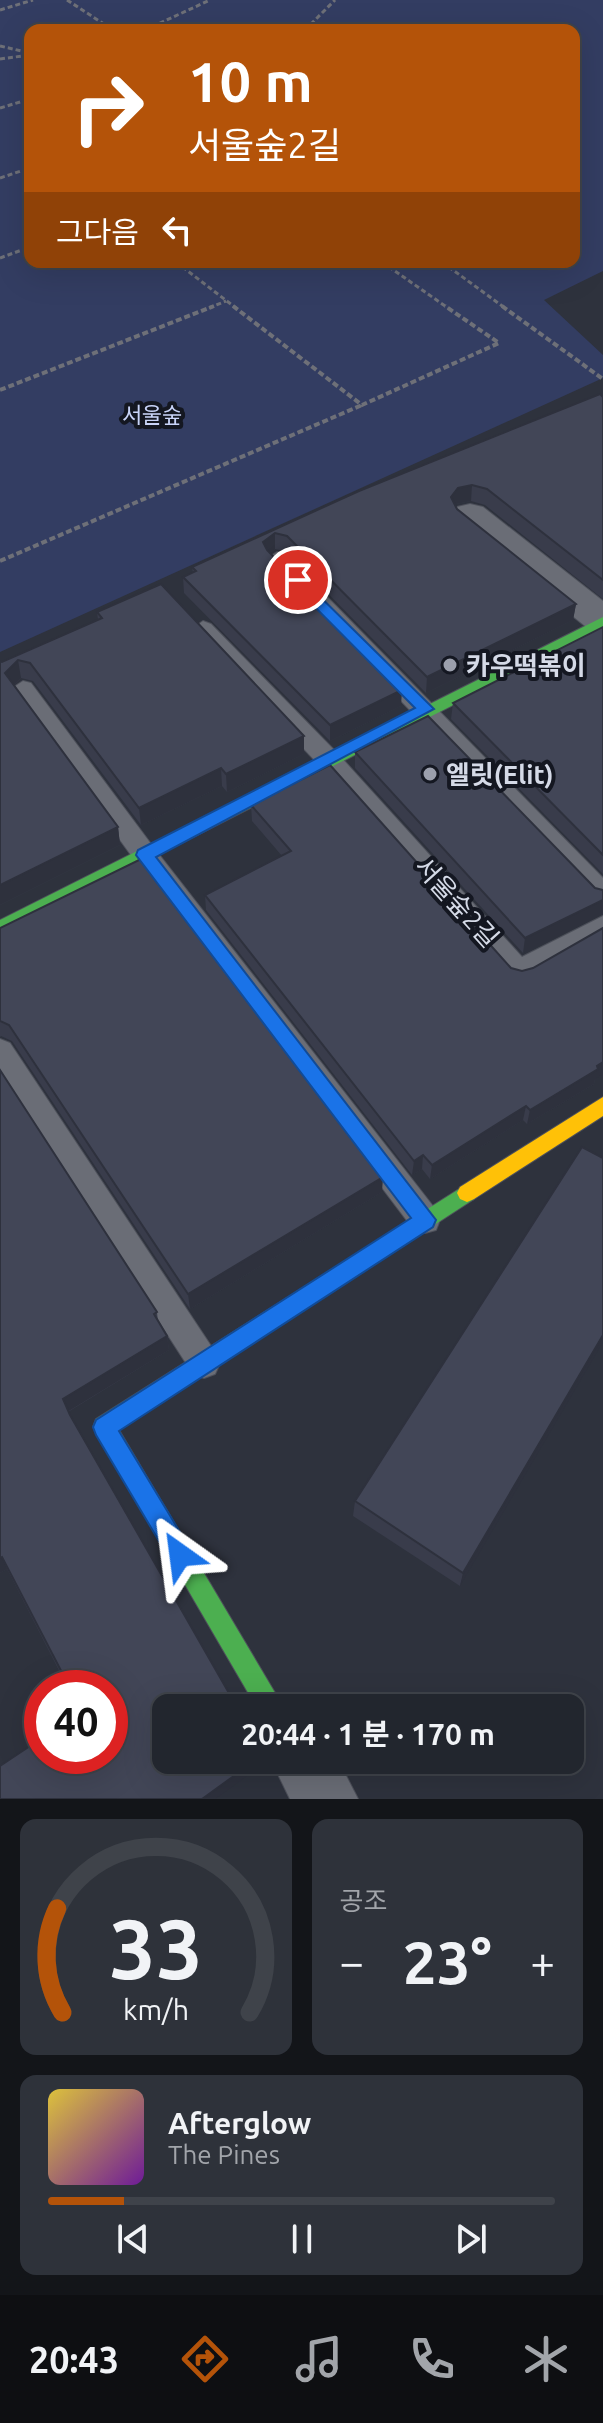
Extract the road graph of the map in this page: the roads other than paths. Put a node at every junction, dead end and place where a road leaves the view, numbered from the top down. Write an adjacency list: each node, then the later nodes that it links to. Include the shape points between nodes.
1 (470, 515): 4 (street)
2 (277, 559): 6 (lane)
3 (187, 612): 7 (lane, 서울숲2길)
4 (599, 630): 6 (street)
5 (23, 689): 8 (lane)
6 (426, 709): 7 (street); 9 (lane)
7 (330, 761): 8 (street); 10 (lane, 서울숲2길, via 519,972)
8 (145, 855): 11 (street); 14 (lane)
9 (603, 894)
10 (603, 926)
11 (0, 928)
12 (0, 1051): 15 (lane)
13 (603, 1105): 14 (street)
14 (425, 1220): 15 (street)
15 (204, 1363): 16 (street, via 104,1427)
16 (263, 1694)

